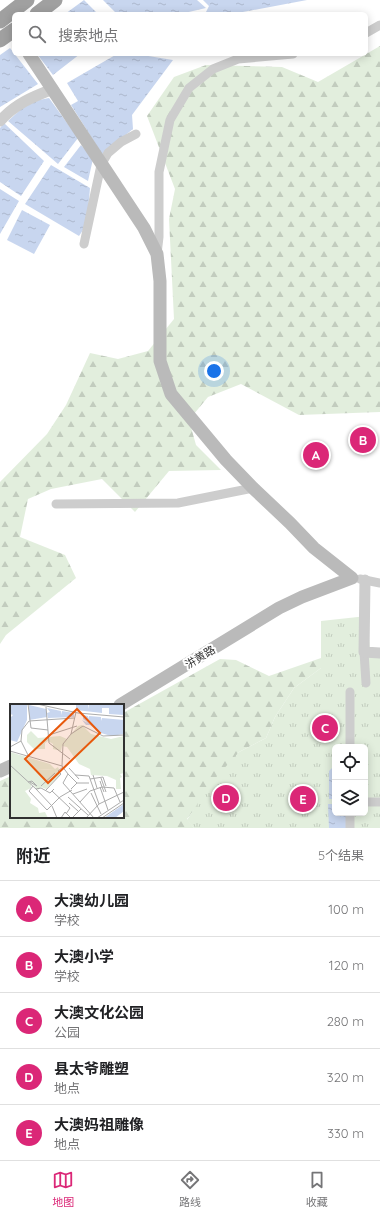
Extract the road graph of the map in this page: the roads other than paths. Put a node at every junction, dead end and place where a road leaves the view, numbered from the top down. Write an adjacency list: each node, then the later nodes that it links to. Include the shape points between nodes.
1 (27, 0): 3 (highway); 5 (highway)
2 (55, 0): 4 (highway)
3 (36, 12)
4 (40, 12)
5 (0, 21)
6 (380, 25): 8 (street)
7 (12, 31): 9 (highway)
8 (368, 32)
9 (0, 40)
10 (30, 56): 12 (main road)
11 (271, 56): 17 (street, via 238,59 213,69 189,88 170,120 159,172)
12 (53, 88): 13 (street, via 25,100); 15 (main road)
13 (0, 121)
14 (136, 134): 15 (street, via 108,153)
15 (101, 164): 16 (street); 17 (main road, via 144,228)
16 (84, 244)
17 (157, 254): 18 (main road, via 160,281 160,361 170,394)
18 (253, 488): 19 (street, via 178,503); 20 (main road, via 314,548)
19 (56, 504)
20 (359, 579): 21 (street); 22 (street); 26 (main road, 汫黄路, via 302,597 280,608)
21 (380, 582)
22 (364, 652): 23 (street); 24 (street)
23 (380, 653)
24 (366, 683)
25 (350, 692): 27 (street)
26 (122, 704)
27 (350, 744)
28 (10, 766): 29 (main road)
29 (0, 771)
30 (368, 802): 31 (street)
31 (380, 802)
32 (350, 816): 33 (street)
33 (350, 828)

